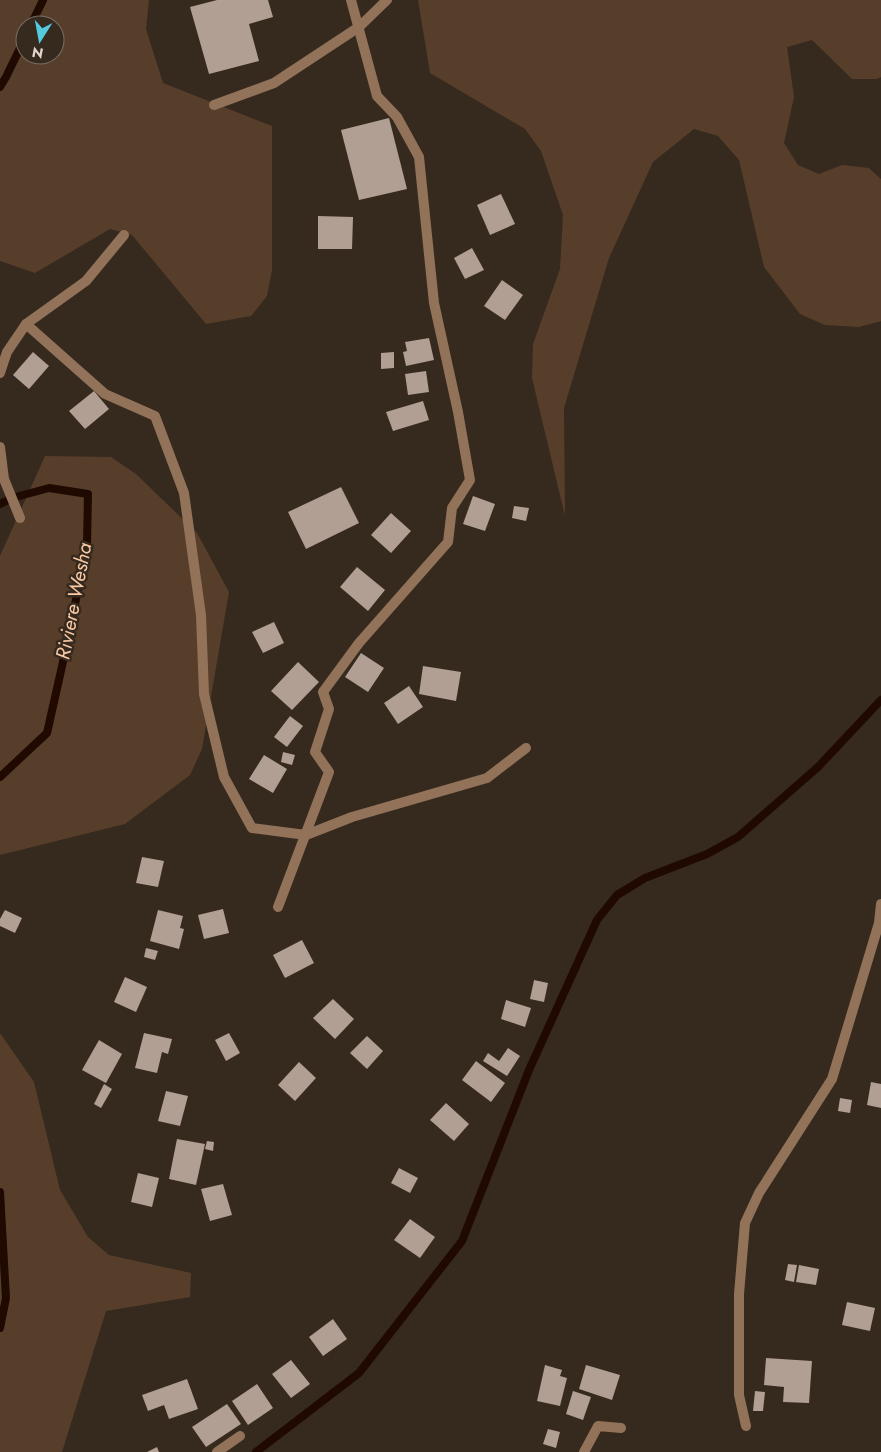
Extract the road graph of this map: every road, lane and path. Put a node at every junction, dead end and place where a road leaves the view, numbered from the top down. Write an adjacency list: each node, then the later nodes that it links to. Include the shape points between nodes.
1 (351, 0): 3 (street)
2 (387, 0): 3 (street)
3 (359, 27): 4 (street, via 274,83); 11 (street, via 377,96 397,117 418,157 434,303 470,480 452,508 448,542 360,643 323,692 329,709 314,752 329,772)
4 (214, 105)
5 (124, 235): 6 (street, via 86,281)
6 (26, 324): 7 (street, via 7,352); 11 (street, via 105,394 155,416 184,493 201,615 204,694 224,777 252,828)
7 (0, 373)
8 (0, 447): 9 (street, via 4,479)
9 (20, 518)
10 (526, 748): 11 (street, via 487,778 352,817)
11 (306, 835): 13 (street)
12 (881, 904): 14 (street, via 879,923 832,1078 759,1193 745,1223 739,1294 739,1395)
13 (278, 907)
14 (746, 1426)
15 (621, 1428): 18 (street, via 598,1426)
16 (240, 1436): 17 (street)
17 (216, 1452)
18 (584, 1452)

